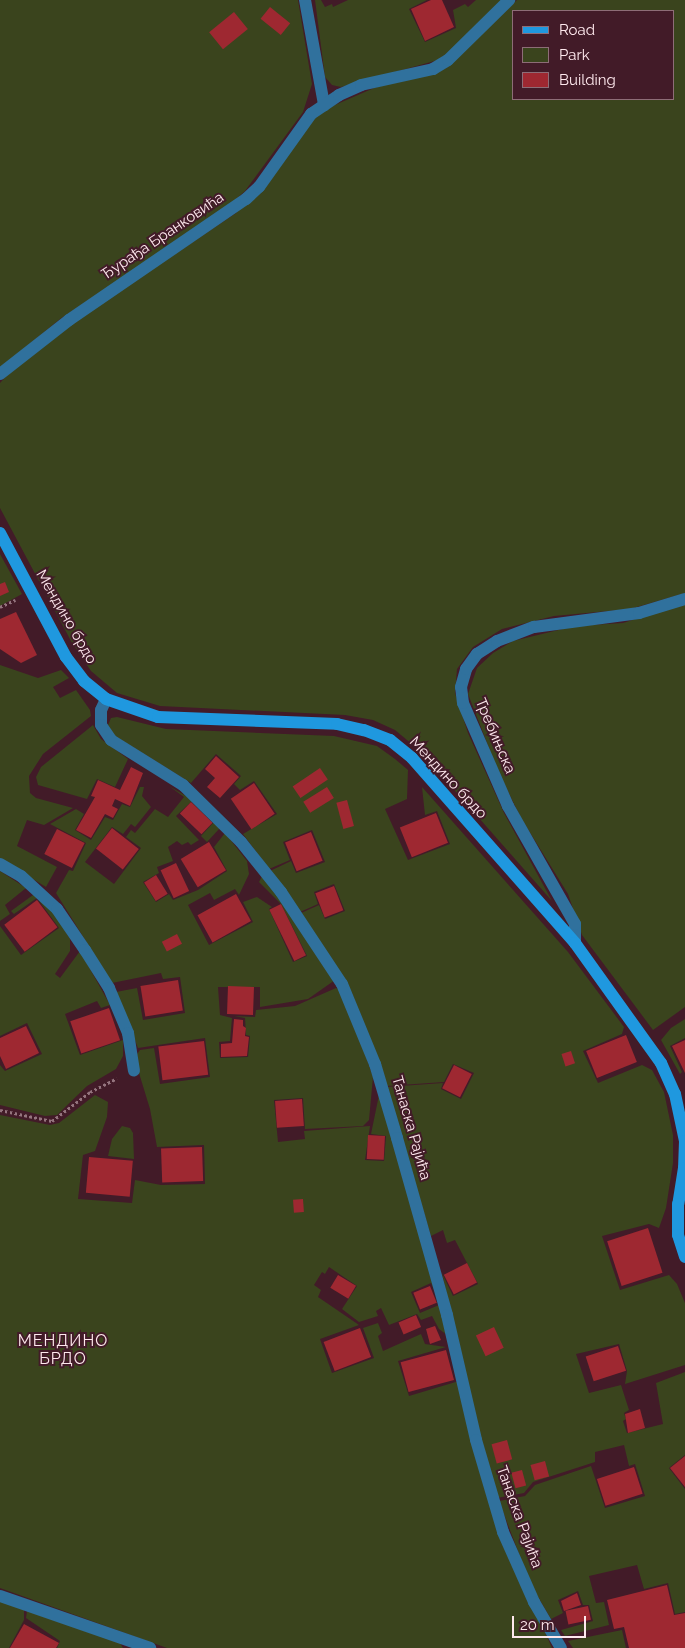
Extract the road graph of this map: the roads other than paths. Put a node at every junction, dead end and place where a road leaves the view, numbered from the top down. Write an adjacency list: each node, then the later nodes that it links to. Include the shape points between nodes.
1 (305, 0): 3 (street)
2 (509, 0): 3 (street, Ђурађа Бранковића, via 448,60 433,69 361,85)
3 (324, 105): 4 (street, Ђурађа Бранковића, via 301,125 259,187 246,199 69,320)
4 (0, 374)
5 (0, 534): 7 (street, Мендино брдо, via 66,657 84,681)
6 (685, 599): 9 (street, Требињска, via 639,613 525,629 477,654 466,669 461,687 463,703 508,806 575,924)
7 (106, 699): 9 (street, Мендино брдо, via 158,716 337,724 390,740 412,758); 14 (street, Танаска Рајића, via 101,710 101,726 111,740 183,785 242,842 282,892 342,984 375,1064 397,1138 447,1315 476,1440 504,1532 534,1602)
8 (0, 864): 10 (street, via 21,876 58,909 85,950 109,988 128,1033)
9 (575, 943): 11 (street, Мендино брдо, via 647,1041 676,1094 685,1141 678,1204 678,1235)
10 (134, 1071)
11 (685, 1257)
12 (0, 1596): 13 (street)
13 (150, 1648)
14 (561, 1648)

